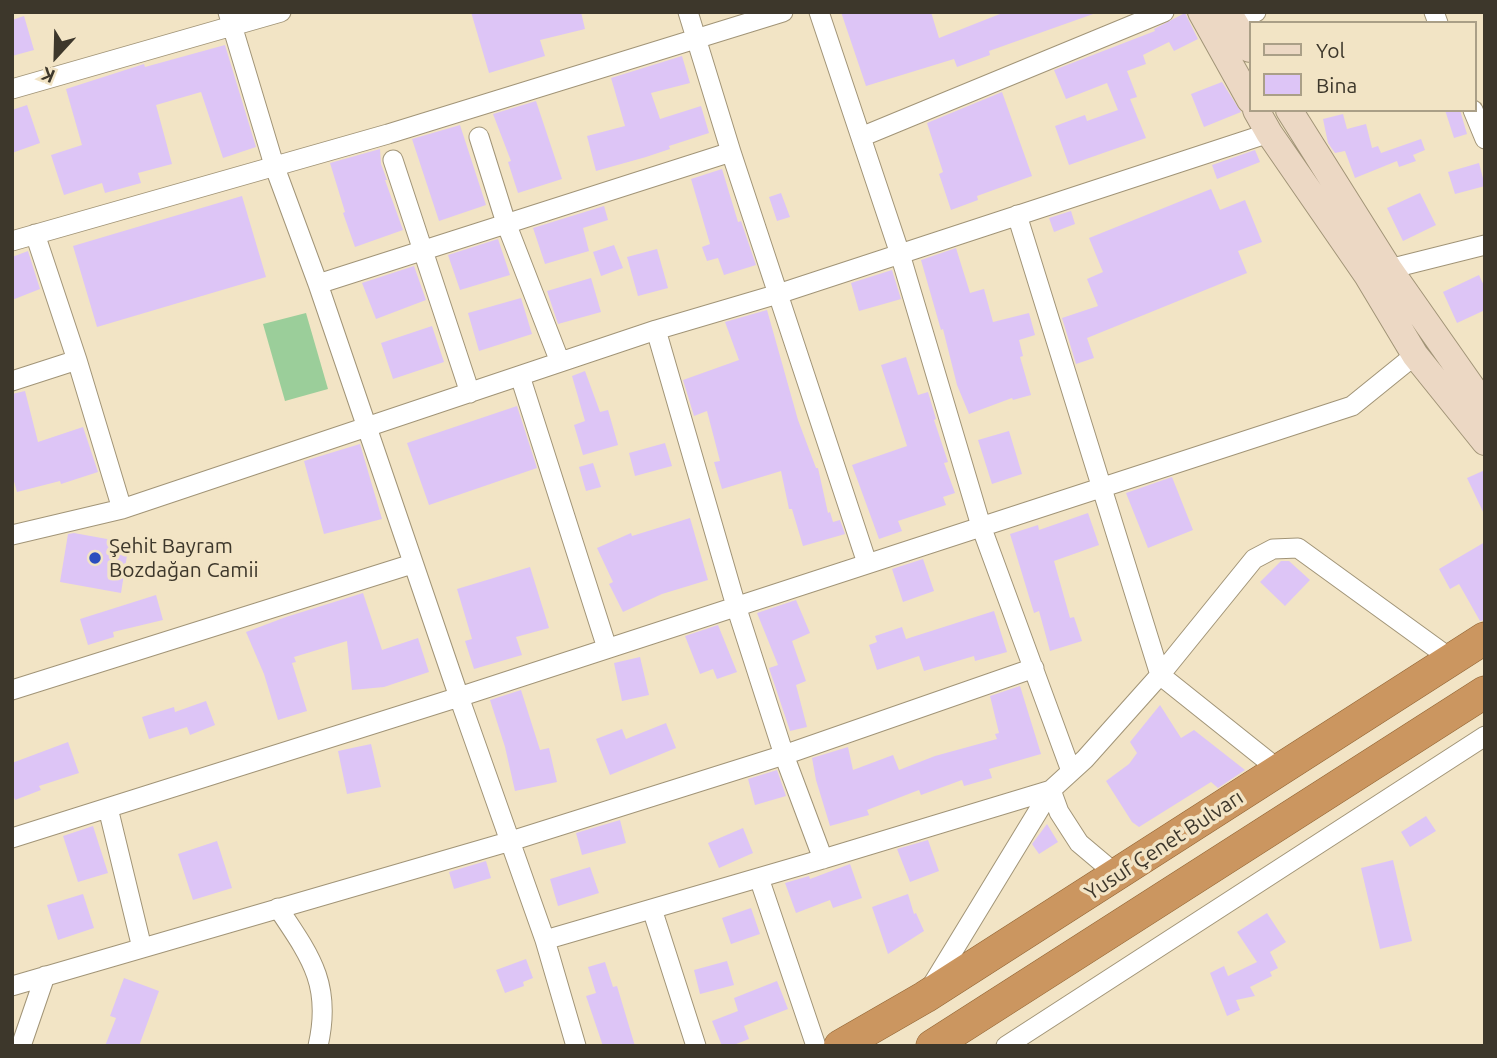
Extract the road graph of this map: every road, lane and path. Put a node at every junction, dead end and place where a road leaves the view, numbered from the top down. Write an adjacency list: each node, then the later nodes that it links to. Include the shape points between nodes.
1 (281, 12): 8 (street)
2 (688, 12): 9 (street)
3 (783, 12): 9 (street)
4 (819, 12): 17 (street)
5 (1164, 12): 17 (street)
6 (1200, 12): 12 (main road)
7 (1239, 15): 10 (main road)
8 (230, 19): 11 (street); 22 (street)
9 (696, 40): 20 (street); 22 (street)
10 (1248, 43)
11 (12, 89)
12 (1248, 96)
13 (1257, 112): 16 (main road)
14 (1290, 112): 30 (main road)
15 (1474, 112): 19 (street)
16 (1269, 133): 23 (street); 34 (main road, via 1367,275)
17 (861, 137): 29 (street)
18 (479, 138): 24 (street)
19 (1485, 139)
20 (731, 152): 24 (street); 32 (street)
21 (393, 160): 28 (street)
22 (274, 165): 25 (street); 31 (street)
23 (1017, 215): 29 (street); 43 (street)
24 (506, 223): 28 (street); 36 (street)
25 (35, 234): 26 (street); 35 (street)
26 (12, 241)
27 (1485, 245): 30 (street)
28 (424, 249): 31 (street); 39 (street)
29 (900, 254): 32 (street); 45 (street)
30 (1389, 269): 40 (main road)
31 (318, 284): 41 (street)
32 (778, 294): 33 (street); 47 (street)
33 (656, 330): 36 (street); 49 (street)
34 (1415, 355): 42 (main road); 43 (street, via 1352,406)
35 (77, 360): 38 (street); 44 (street)
36 (560, 362): 37 (street)
37 (520, 376): 39 (street); 51 (street)
38 (12, 381)
39 (470, 393): 41 (street)
40 (1485, 406)
41 (366, 428): 44 (street); 48 (street)
42 (1485, 442)
43 (1100, 487): 45 (street); 54 (street)
44 (122, 509): 46 (street)
45 (981, 526): 47 (street); 53 (street)
46 (12, 535)
47 (867, 563): 49 (street)
48 (412, 564): 55 (street); 57 (street)
49 (736, 606): 51 (street); 59 (street)
50 (1485, 638): 52 (highway, Yusuf Çenet Bulvarı)
51 (607, 648): 57 (street)
52 (1451, 659): 54 (street, via 1298,548 1273,549 1254,559); 60 (highway, Yusuf Çenet Bulvarı)
53 (1034, 668): 59 (street); 61 (street)
54 (1160, 675): 60 (street); 61 (street)
55 (12, 690)
56 (1485, 692): 82 (highway)
57 (459, 697): 63 (street); 65 (street)
58 (1485, 736): 83 (street)
59 (784, 755): 65 (street); 66 (street)
60 (1279, 770): 67 (highway, Yusuf Çenet Bulvarı)
61 (1071, 771): 62 (street)
62 (1051, 790): 66 (street); 67 (street, via 1079,843); 75 (street)
63 (108, 808): 64 (street); 72 (street)
64 (12, 838)
65 (511, 841): 69 (street); 71 (street)
66 (824, 859): 68 (street)
67 (1117, 875): 75 (highway, Yusuf Çenet Bulvarı)
68 (759, 878): 70 (street); 80 (street)
69 (278, 908): 72 (street); 77 (street, via 317,972 323,1024)
70 (652, 909): 71 (street); 79 (street)
71 (545, 940): 78 (street)
72 (142, 948): 73 (street)
73 (45, 976): 74 (street); 76 (street)
74 (12, 986)
75 (925, 997): 81 (highway, Yusuf Çenet Bulvarı)
76 (21, 1046)
77 (318, 1046)
78 (576, 1046)
79 (696, 1046)
80 (816, 1046)
81 (840, 1046)
82 (932, 1046)
83 (1006, 1046)

